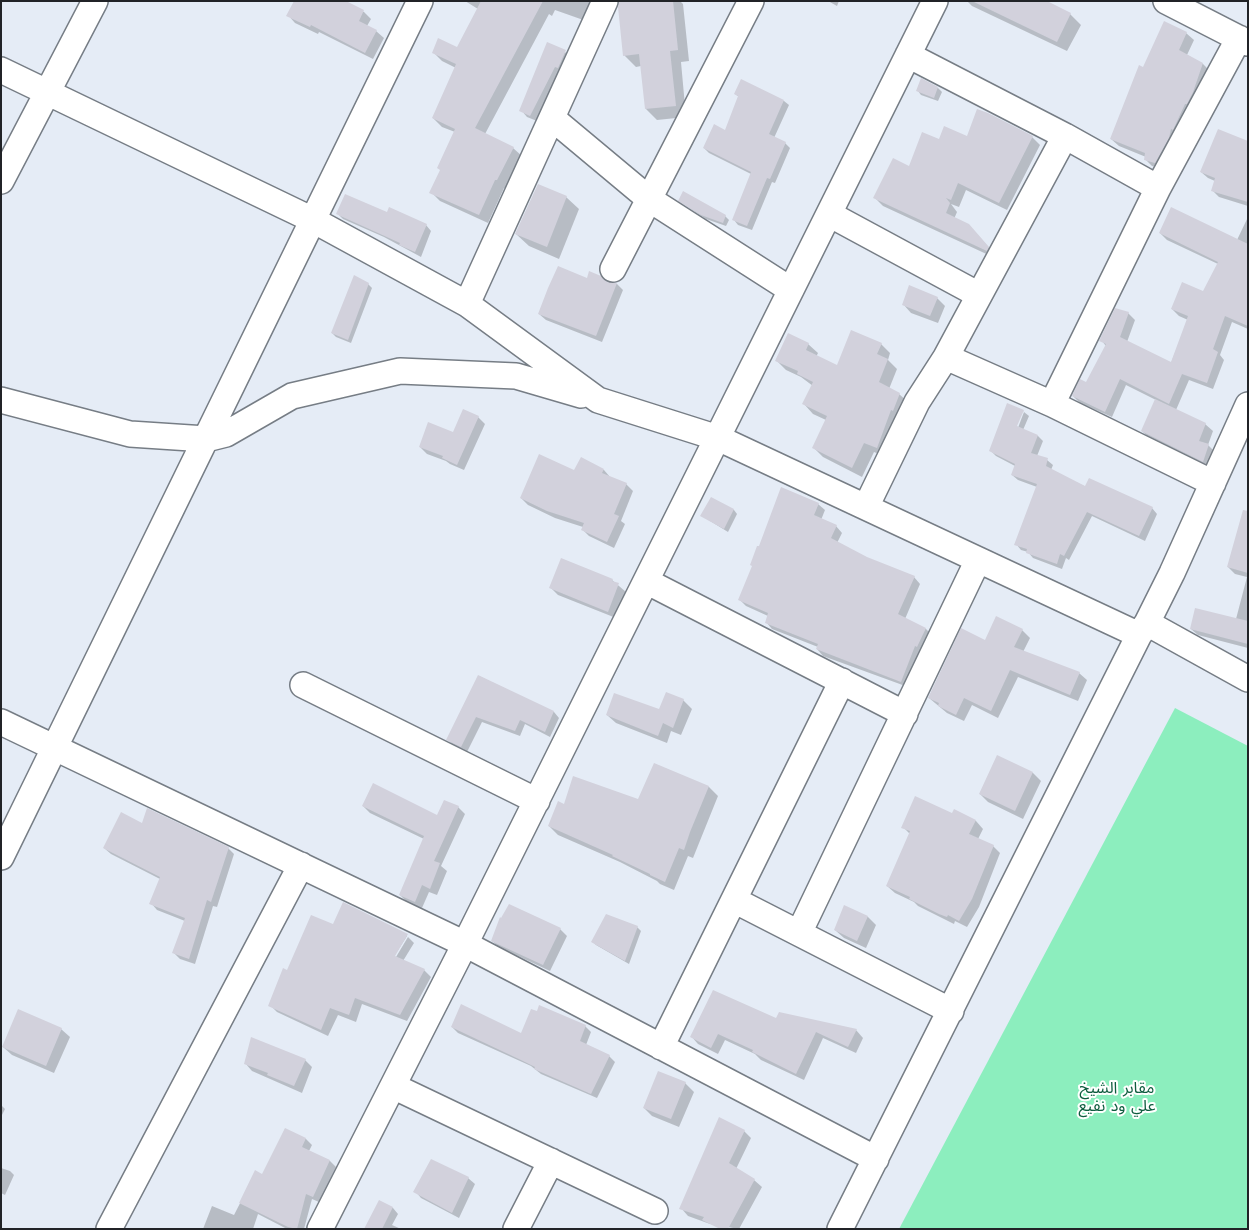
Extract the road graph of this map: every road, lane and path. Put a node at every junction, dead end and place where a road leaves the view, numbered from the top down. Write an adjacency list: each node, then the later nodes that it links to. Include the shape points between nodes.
1 (95, 1): 11 (street)
2 (420, 1): 18 (street)
3 (605, 1): 12 (street)
4 (751, 1): 16 (street)
5 (935, 1): 9 (street)
6 (1166, 1): 7 (street)
7 (1202, 10): 8 (street)
8 (1243, 40): 15 (street)
9 (908, 55): 13 (street); 17 (street)
10 (1, 70): 11 (street)
11 (48, 92): 14 (street); 18 (street)
12 (552, 118): 16 (street); 22 (street)
13 (1066, 136): 15 (street); 21 (street)
14 (1, 181)
15 (1158, 188): 26 (street)
16 (649, 199): 19 (street); 20 (street)
17 (829, 214): 20 (street); 21 (street)
18 (313, 220): 22 (street); 29 (street)
19 (613, 269)
20 (791, 290): 28 (street)
21 (979, 295): 23 (street)
22 (467, 304): 25 (street)
23 (946, 357): 26 (street); 31 (street, via 917,402)
24 (1, 400): 29 (street, via 130,434)
25 (598, 400): 28 (street); 29 (street, via 516,376 400,371 292,396 226,434)
26 (1052, 404): 30 (street)
27 (1248, 405): 30 (street)
28 (718, 438): 31 (street); 33 (street)
29 (206, 439): 40 (street)
30 (1213, 483): 34 (street)
31 (866, 508): 32 (street)
32 (978, 560): 34 (street); 38 (street)
33 (646, 581): 36 (street); 41 (street)
34 (1143, 629): 35 (street); 47 (street)
35 (1248, 679)
36 (842, 681): 38 (street); 44 (street)
37 (303, 685): 41 (street)
38 (905, 714): 45 (street)
39 (1, 722): 40 (street)
40 (56, 747): 42 (street); 43 (street)
41 (537, 801): 46 (street)
42 (1, 857)
43 (301, 865): 46 (street); 54 (street)
44 (734, 900): 45 (street); 48 (street)
45 (799, 933): 47 (street)
46 (465, 944): 48 (street); 49 (street)
47 (951, 1011): 50 (street)
48 (661, 1047): 50 (street)
49 (393, 1086): 51 (street); 53 (street)
50 (876, 1159): 56 (street)
51 (551, 1161): 52 (street); 55 (street)
52 (655, 1211)
53 (323, 1228)
54 (109, 1229)
55 (516, 1229)
56 (840, 1229)

